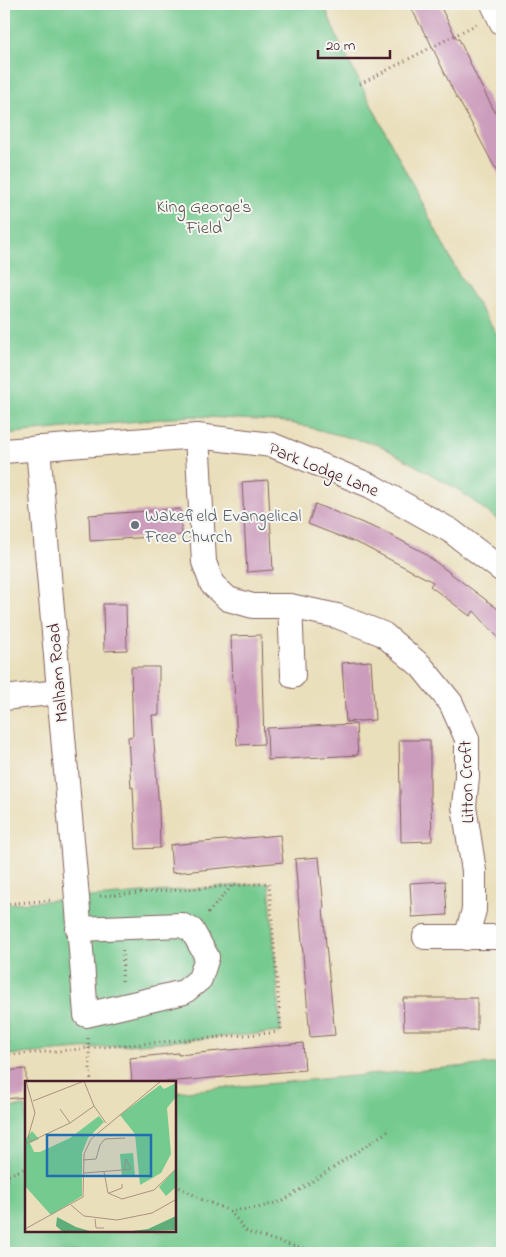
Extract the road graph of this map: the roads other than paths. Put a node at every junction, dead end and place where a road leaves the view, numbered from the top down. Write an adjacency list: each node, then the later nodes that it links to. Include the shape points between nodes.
1 (197, 436): 2 (street, Park Lodge Lane); 4 (street, Park Lodge Lane, via 272,445 371,486 450,531); 5 (street, Litton Croft, via 204,562 212,584 228,599 253,606)
2 (38, 448): 3 (street, Park Lodge Lane); 7 (street, Malham Road)
3 (4, 451)
4 (502, 570)
5 (290, 606): 6 (street); 12 (street, Litton Croft, via 337,616 383,634 421,666 451,703 467,739 464,806 474,872 474,910)
6 (293, 676)
7 (59, 692): 8 (street); 9 (street, Malham Road)
8 (4, 698)
9 (78, 929): 9 (street, Malham Road, via 181,925 192,930 207,956 200,979 184,992 86,1015)
10 (502, 937): 12 (street)
11 (425, 938): 12 (street)
12 (466, 938)

